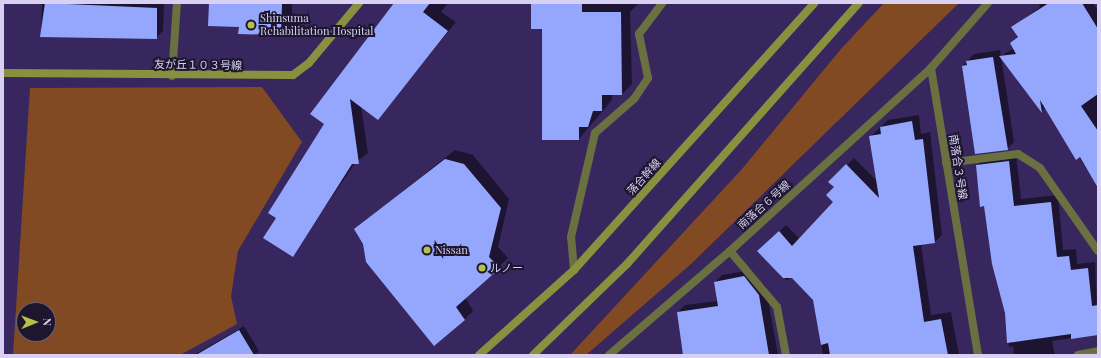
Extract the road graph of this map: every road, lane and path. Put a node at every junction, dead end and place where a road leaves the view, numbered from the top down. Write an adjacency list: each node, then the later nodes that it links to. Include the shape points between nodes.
1 (176, 3): 9 (street)
2 (360, 3): 9 (street, 友が丘１０３号線, via 309,63 293,75)
3 (662, 3): 13 (street, via 639,34 648,78 634,99 595,133 571,237)
4 (814, 3): 13 (street, 落合幹線)
5 (859, 3): 16 (street, via 627,264)
6 (988, 3): 7 (street)
7 (931, 68): 10 (street, 南落合３号線); 12 (street, 南落合６号線)
8 (3, 73): 9 (street, 友が丘１０３号線)
9 (172, 76)
10 (946, 163): 11 (street, via 1018,154 1040,168); 19 (street, 南落合３号線)
11 (1098, 250)
12 (730, 251): 17 (street, 南落合６号線); 18 (street, via 777,307)
13 (574, 270): 15 (street, 落合幹線)
14 (1098, 351): 20 (street)
15 (479, 355)
16 (532, 355)
17 (609, 355)
18 (786, 355)
19 (978, 355)
20 (1078, 355)

